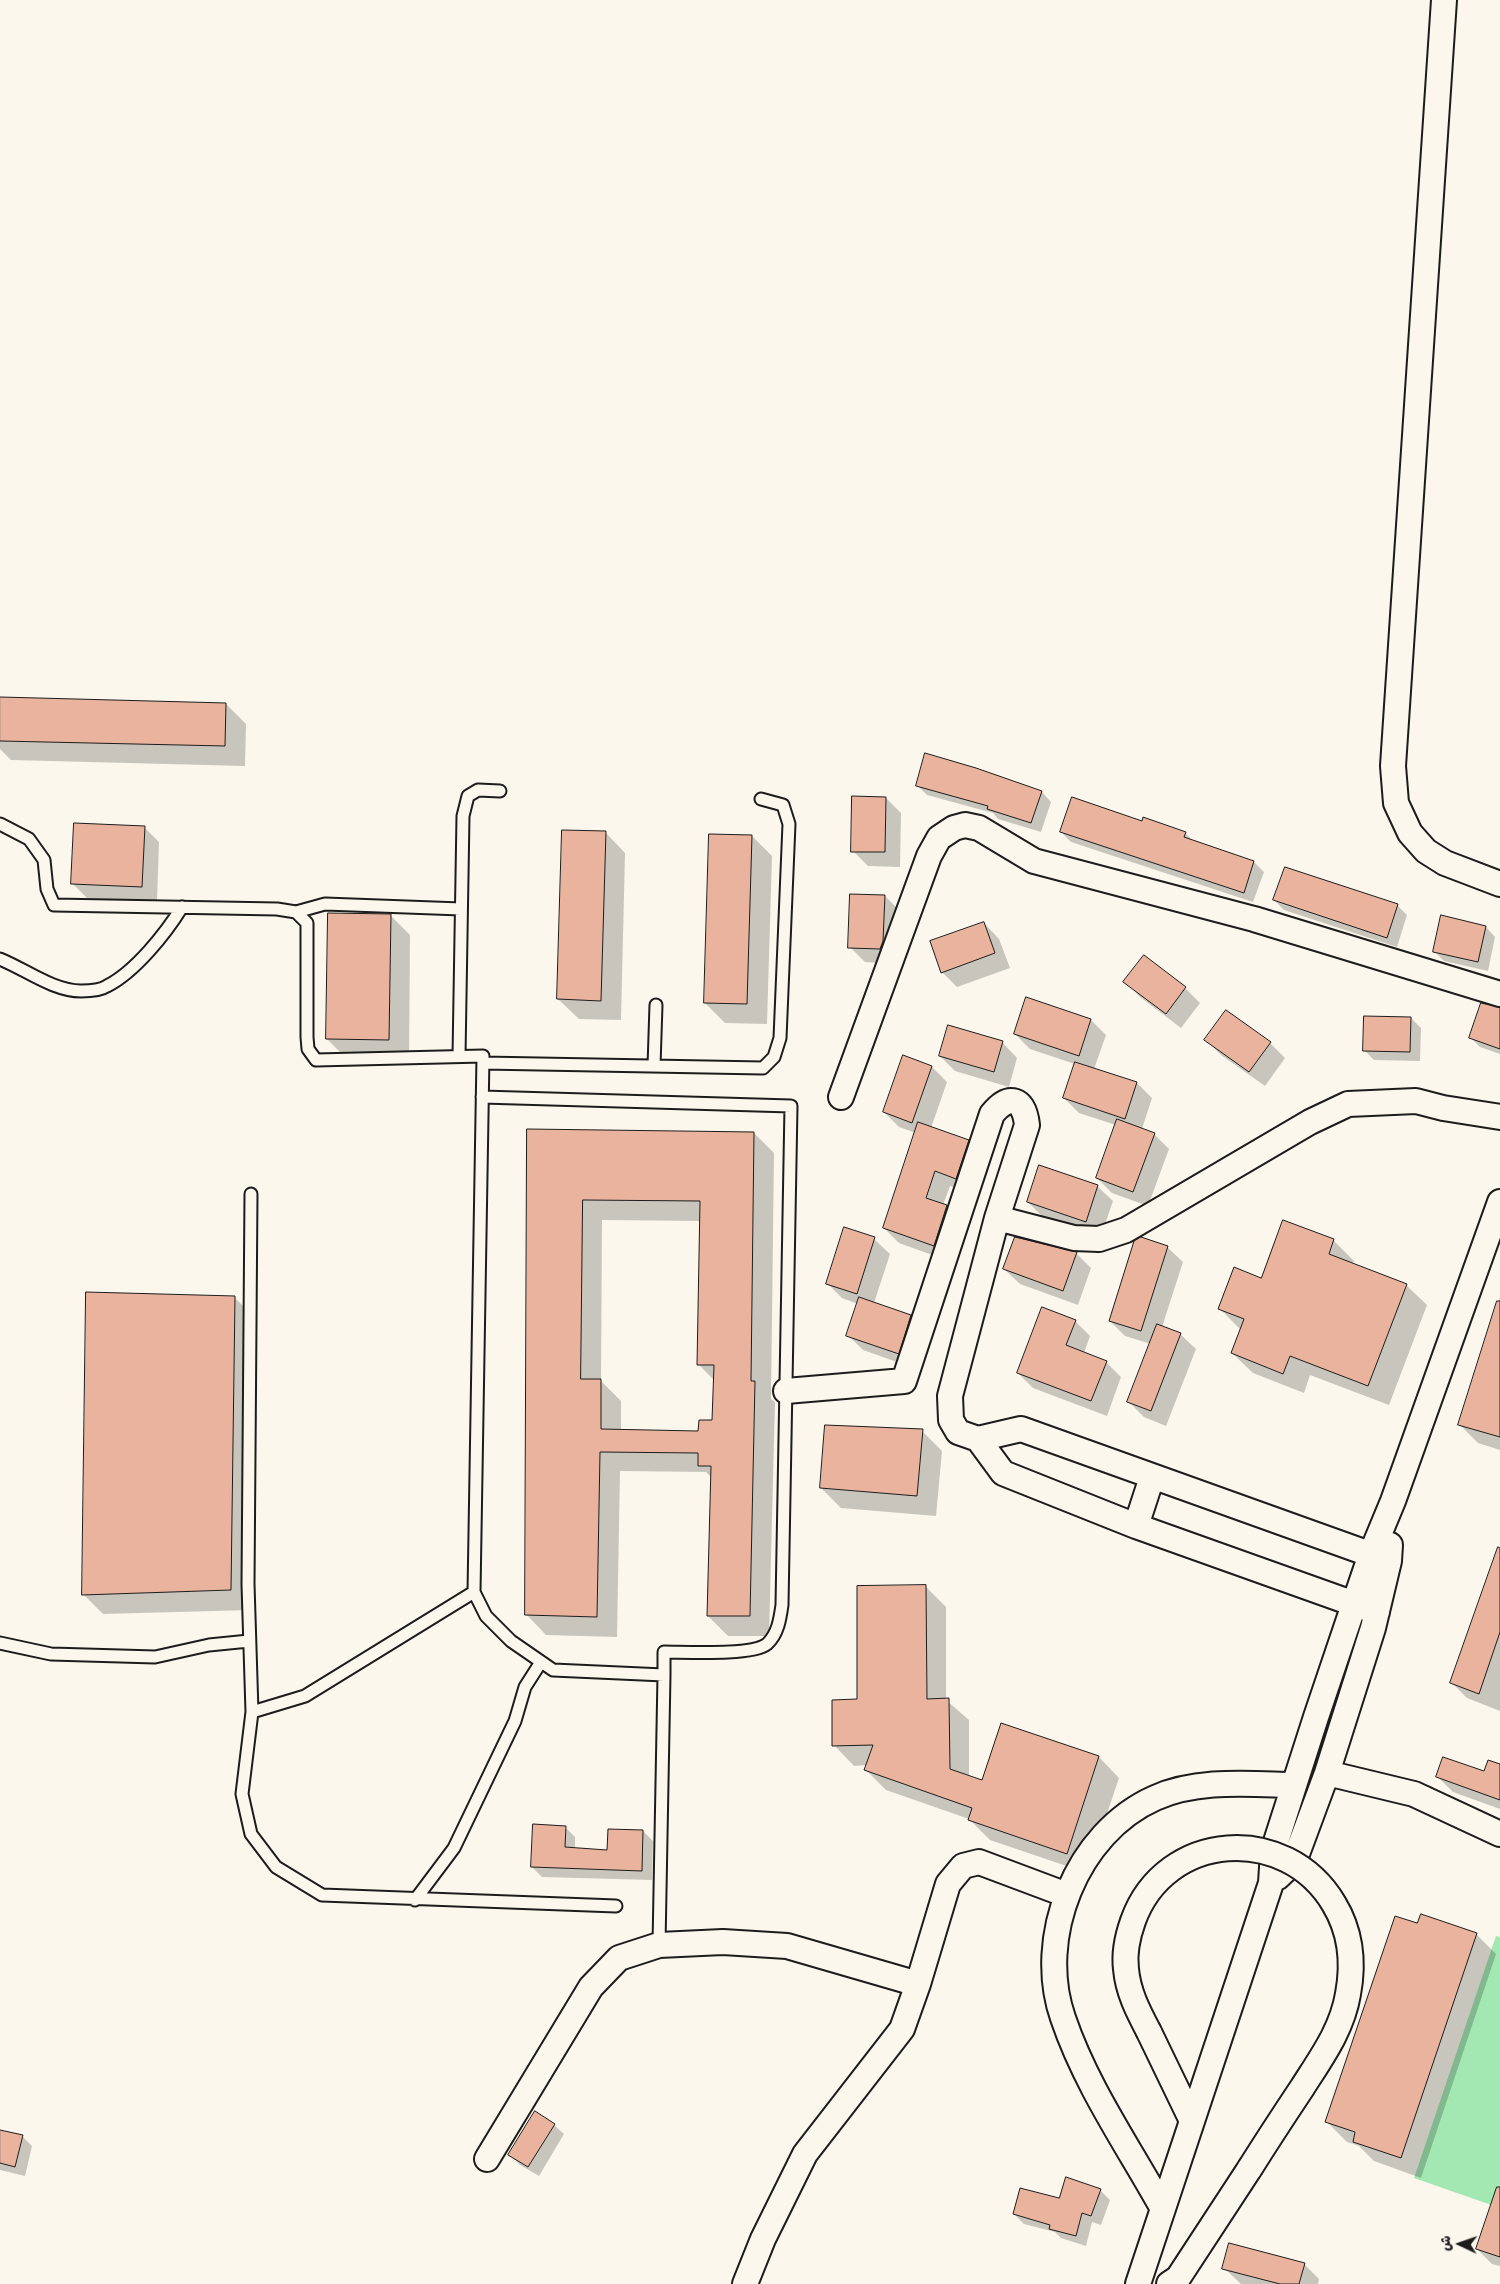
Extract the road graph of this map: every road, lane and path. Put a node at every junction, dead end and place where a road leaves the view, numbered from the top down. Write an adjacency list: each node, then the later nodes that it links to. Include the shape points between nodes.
1 (1444, 0): 5 (street, via 1393,766 1396,803 1410,833 1420,845 1446,863)
2 (500, 791): 7 (lane, via 478,790 468,796 463,816)
3 (761, 799): 14 (lane, via 783,805 790,824 780,1038 774,1057 763,1068)
4 (0, 824): 6 (lane, via 29,839 44,860 47,889 54,905)
5 (1500, 884)
6 (182, 906): 8 (lane); 9 (lane, via 172,923 136,964 106,987 80,991 42,981)
7 (461, 909): 8 (lane, via 325,904); 12 (lane)
8 (296, 912): 12 (lane, via 307,923 307,1037 308,1049 316,1060)
9 (0, 959)
10 (1500, 994): 16 (street, via 1254,919 1034,861 979,828 965,825 940,838 929,856)
11 (656, 1005): 14 (lane)
12 (459, 1056): 13 (lane, via 483,1056)
13 (483, 1063): 14 (lane); 15 (lane)
14 (654, 1066)
15 (482, 1097): 21 (lane, via 791,1106); 26 (lane)
16 (841, 1097)
17 (1500, 1117): 20 (street, via 1416,1101 1348,1104 1310,1122 1126,1230 1098,1239 1074,1238)
18 (251, 1194): 28 (lane)
19 (1500, 1202): 25 (street, via 1394,1501)
20 (997, 1218): 21 (street, via 1027,1125 1026,1110 1016,1101 1000,1104 992,1114 904,1381); 22 (street, via 950,1396 951,1420 958,1432)
21 (786, 1391): 31 (lane, via 782,1605 777,1629 767,1644 752,1651 664,1652)
22 (978, 1439): 23 (street, via 1021,1430); 24 (street, via 1003,1473)
23 (1152, 1478): 24 (street); 25 (street)
24 (1136, 1526): 27 (street)
25 (1380, 1558): 27 (street)
26 (474, 1592): 30 (lane, via 486,1616 511,1641); 32 (lane, via 305,1696)
27 (1366, 1607): 33 (street); 34 (street)
28 (249, 1641): 29 (lane, via 209,1645 155,1657 51,1654); 32 (lane)
29 (0, 1643)
30 (541, 1662): 31 (lane, via 553,1670); 40 (lane, via 525,1688 515,1721 454,1848)
31 (664, 1675): 42 (lane)
32 (252, 1712): 40 (lane, via 242,1794 251,1834 276,1867 322,1895)
33 (1316, 1717): 34 (street); 36 (street)
34 (1343, 1725): 35 (street)
35 (1327, 1773): 37 (street, via 1414,1794); 38 (street, via 1294,1862)
36 (1293, 1785): 38 (street, via 1273,1851); 39 (street, via 1193,1787 1155,1798 1123,1817 1090,1850)
37 (1500, 1834)
38 (1271, 1883): 44 (street)
39 (1067, 1895): 43 (street, via 979,1862 963,1866 948,1884); 46 (street, via 1053,1945 1054,1984 1063,2018 1106,2112)
40 (415, 1900): 41 (lane)
41 (616, 1906)
42 (659, 1945): 43 (street, via 723,1942 787,1946); 45 (street, via 619,1958 591,1987)
43 (918, 1984): 47 (street, via 902,2029 805,2154 763,2239)
44 (1192, 2121): 46 (street); 49 (street, bridge, via 1131,1997 1125,1967 1128,1937 1138,1908 1157,1880 1184,1860 1211,1850 1241,1847 1263,1850 1305,1869 1328,1893 1342,1918 1350,1942 1352,1965 1348,1996 1335,2037 1178,2278)
45 (487, 2159)
46 (1163, 2209): 48 (street)
47 (745, 2284)
48 (1138, 2284)
49 (1169, 2284)

